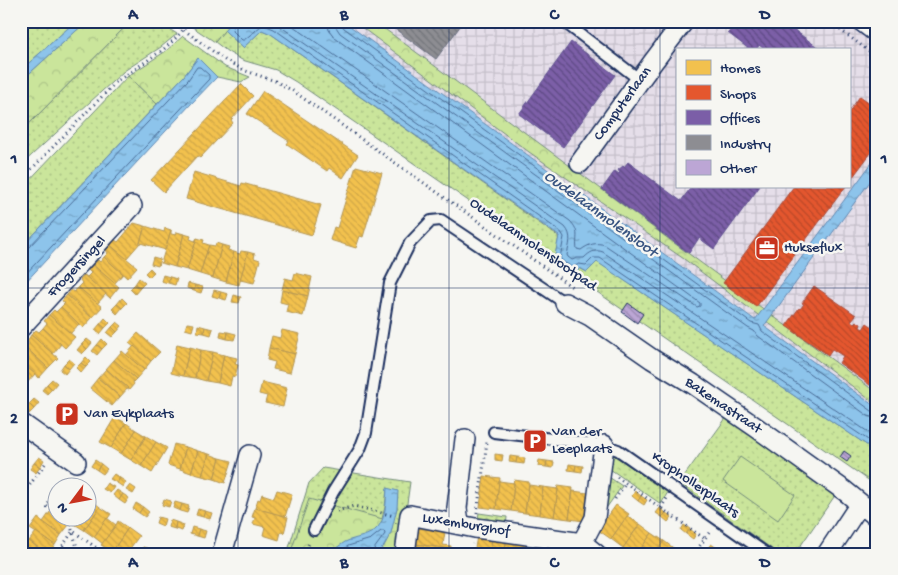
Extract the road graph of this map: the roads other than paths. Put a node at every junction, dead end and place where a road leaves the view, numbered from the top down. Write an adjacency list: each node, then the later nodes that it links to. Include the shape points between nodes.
1 (563, 21): 4 (lane)
2 (684, 21): 6 (street, Computerlaan)
3 (861, 21): 5 (street)
4 (574, 24): 6 (lane)
5 (877, 33)
6 (640, 80): 7 (street, Computerlaan)
7 (580, 163)
8 (132, 206): 10 (street, Frogersingel)
9 (569, 295): 17 (street, Bakemastraat, via 590,316 693,384); 20 (lane, via 441,220 431,221 410,243 390,283 366,433)
10 (21, 327)
11 (21, 423): 16 (street)
12 (494, 432): 14 (lane)
13 (465, 439): 19 (street, via 457,508)
14 (604, 445): 21 (street, Luxemburghof); 24 (lane, Krophollerplaats, via 618,450)
15 (250, 455): 22 (street)
16 (76, 462)
17 (860, 504): 18 (street, Bakemastraat); 25 (street)
18 (877, 516)
19 (464, 529): 21 (street, Luxemburghof, via 507,532); 23 (street, Luxemburghof, via 404,517)
20 (314, 530)
21 (589, 549)
22 (222, 554)
23 (405, 554)
24 (767, 554)
25 (827, 554)

